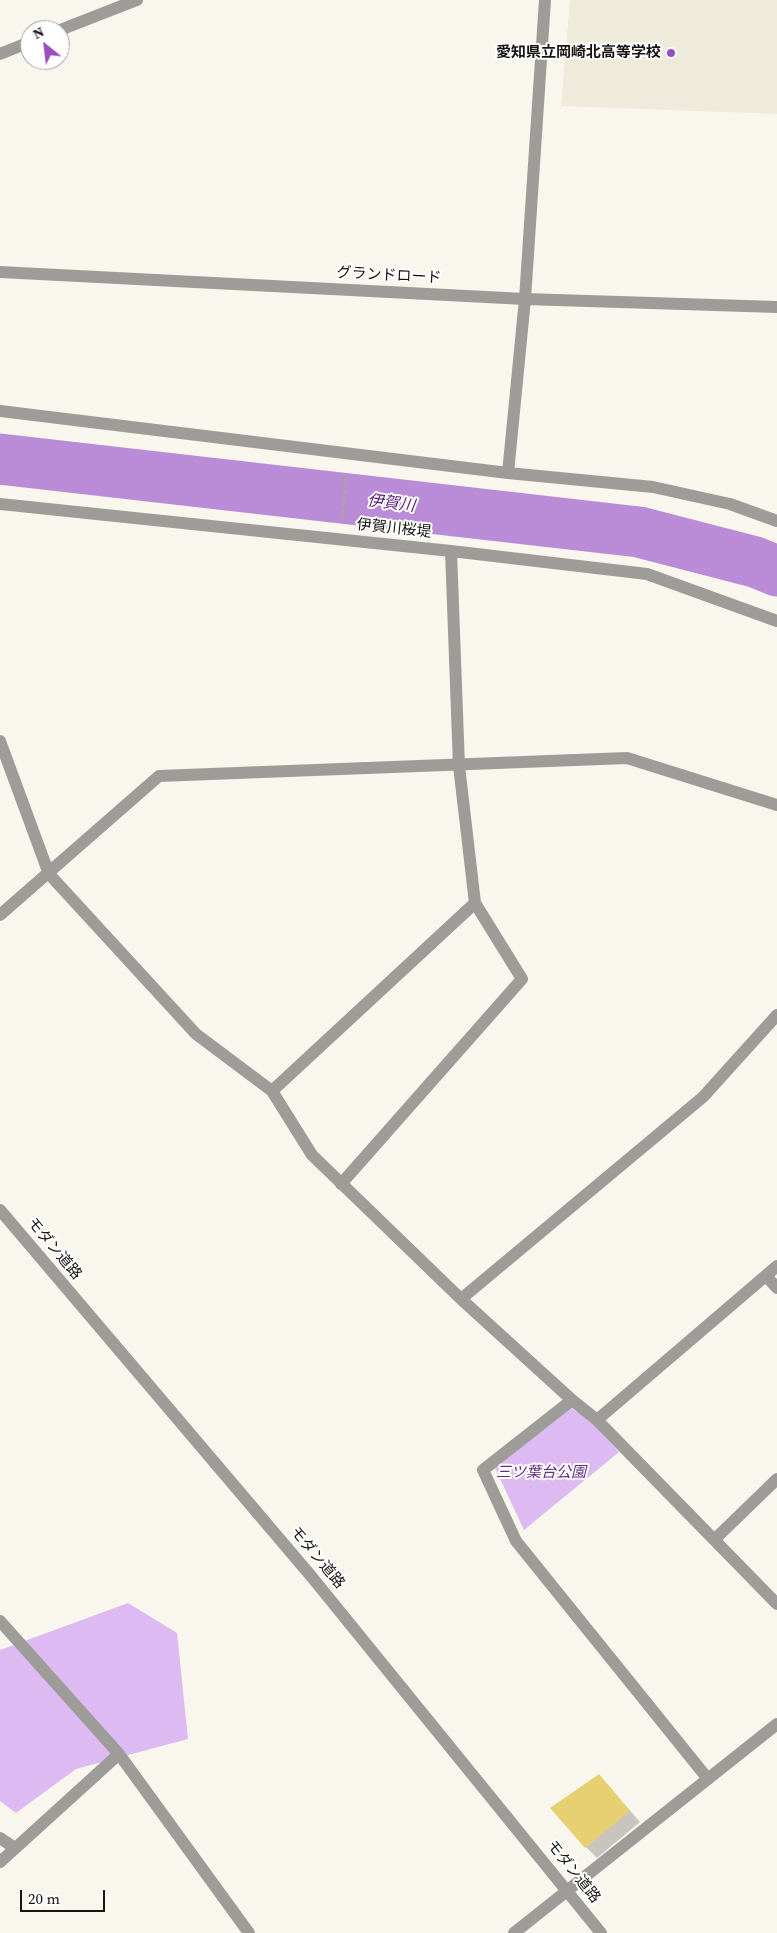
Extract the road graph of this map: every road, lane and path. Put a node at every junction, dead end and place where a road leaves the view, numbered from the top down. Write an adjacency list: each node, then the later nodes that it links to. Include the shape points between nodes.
1 (137, 0): 3 (street)
2 (545, 0): 7 (street)
3 (70, 26)
4 (20, 46): 5 (street)
5 (0, 54)
6 (0, 272): 7 (street, グランドロード)
7 (525, 299): 8 (street, グランドロード); 11 (street)
8 (777, 307)
9 (0, 411): 10 (street)
10 (348, 453): 11 (street); 14 (path)
11 (508, 473): 13 (street, via 653,487 730,504)
12 (0, 504): 14 (street, 伊賀川桜堤)
13 (777, 521)
14 (340, 540): 15 (street, 伊賀川桜堤)
15 (451, 551): 16 (street, 伊賀川桜堤, via 648,574); 18 (street)
16 (777, 621)
17 (0, 741): 20 (street)
18 (460, 766): 19 (street, via 627,758); 20 (street, via 159,776); 21 (street)
19 (777, 805)
20 (49, 874): 22 (street); 24 (street, via 196,1034)
21 (475, 903): 24 (street); 25 (street, via 522,979)
22 (0, 915)
23 (777, 1015): 30 (street, via 703,1097)
24 (272, 1090): 25 (street, via 312,1155)
25 (340, 1184): 30 (street)
26 (0, 1210): 43 (street, モダン道路, via 311,1576)
27 (777, 1266): 28 (street)
28 (766, 1276): 29 (street); 32 (street)
29 (777, 1288)
30 (461, 1299): 31 (street)
31 (572, 1400): 32 (street); 39 (street, via 483,1470 516,1541)
32 (597, 1420): 34 (street)
33 (777, 1479): 34 (street)
34 (715, 1539): 35 (street)
35 (777, 1604)
36 (0, 1621): 38 (street)
37 (777, 1724): 39 (street)
38 (119, 1754): 41 (street); 44 (street)
39 (708, 1779): 43 (street)
40 (0, 1838): 41 (street)
41 (15, 1848): 42 (street)
42 (0, 1862)
43 (568, 1890): 45 (street); 46 (street, モダン道路)
44 (249, 1933)
45 (514, 1933)
46 (601, 1933)

